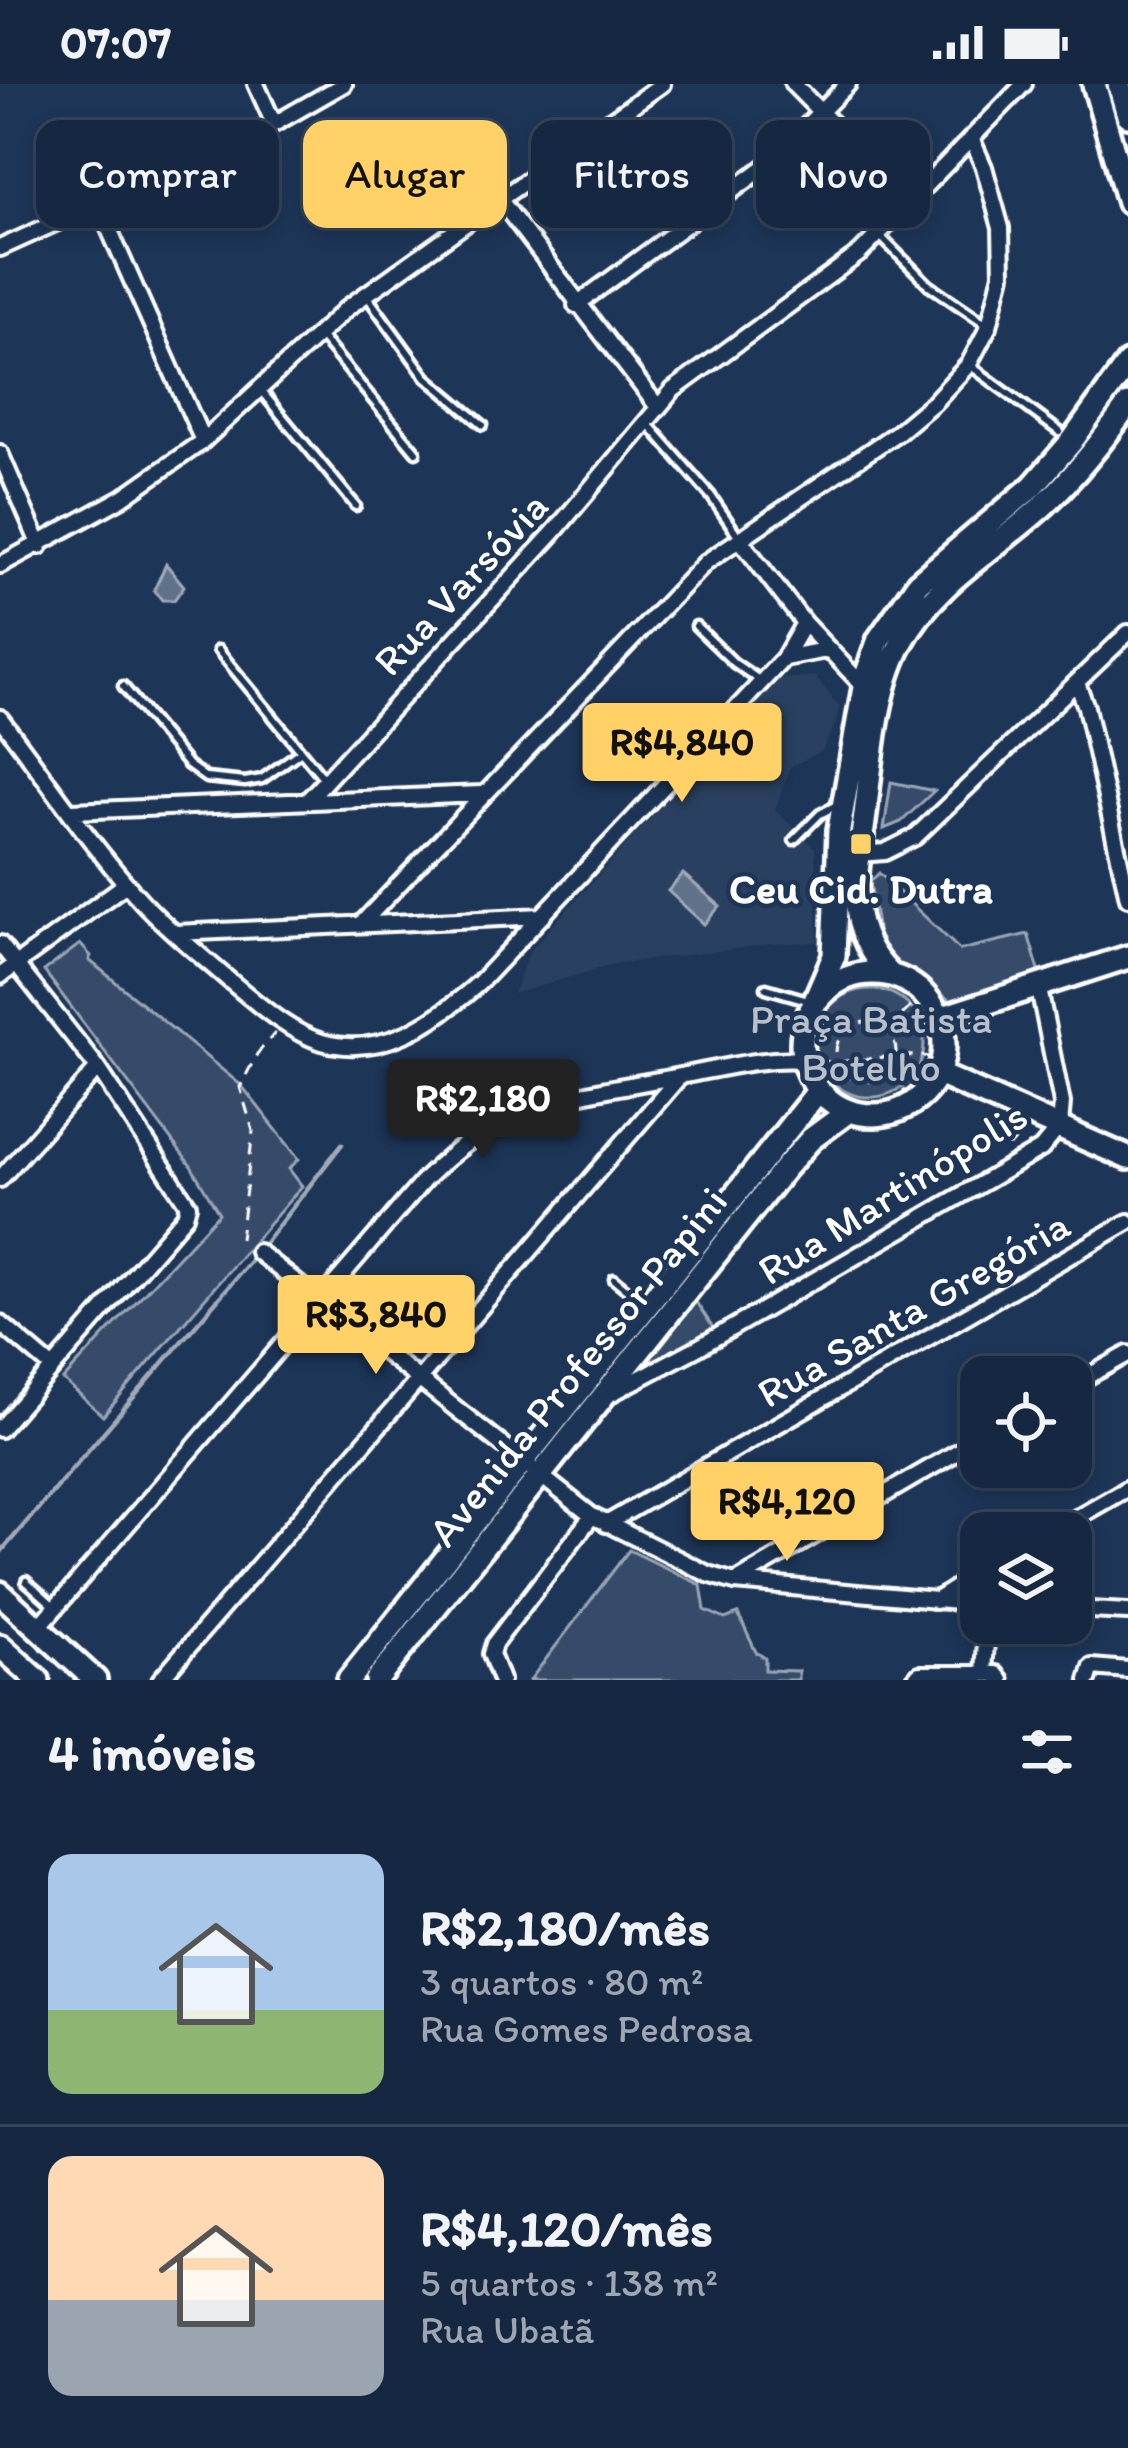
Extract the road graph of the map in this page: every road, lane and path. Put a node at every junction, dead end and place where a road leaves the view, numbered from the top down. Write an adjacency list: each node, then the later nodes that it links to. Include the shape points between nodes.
1 (256, 84): 11 (street)
2 (344, 84): 13 (street)
3 (793, 84): 9 (street)
4 (848, 84): 9 (street)
5 (1024, 84): 14 (street, Rua Varsóvia)
6 (1094, 84): 17 (main road)
7 (1119, 84): 10 (main road)
8 (658, 86): 16 (street)
9 (821, 111): 12 (street); 26 (street, via 770,163)
10 (1128, 115)
11 (272, 120)
12 (830, 120)
13 (279, 121)
14 (972, 140): 15 (street, Rua Varsóvia); 27 (street, via 1002,240 1003,274)
15 (930, 181)
16 (507, 195)
17 (1128, 202)
18 (507, 210): 26 (street)
19 (45, 228): 24 (street)
20 (109, 228): 37 (street)
21 (461, 228): 25 (street)
22 (885, 228): 23 (street, Rua Varsóvia)
23 (879, 234): 27 (lane, via 928,285); 33 (street, Rua Varsóvia)
24 (0, 248)
25 (367, 296): 28 (street); 35 (lane, via 426,377)
26 (576, 305): 33 (street)
27 (989, 326): 30 (street)
28 (319, 334): 31 (street); 38 (lane)
29 (1128, 363): 53 (main road, via 1033,485 899,604 879,639)
30 (969, 364): 36 (lane); 41 (street, via 898,432)
31 (260, 389): 37 (street); 40 (lane)
32 (1128, 405): 53 (main road, via 1048,501 933,599)
33 (657, 406): 34 (street, Rua Varsóvia)
34 (645, 422): 41 (lane); 56 (street, Rua Varsóvia)
35 (483, 425)
36 (1060, 432)
37 (203, 441): 42 (street)
38 (416, 452)
39 (0, 453): 42 (street)
40 (356, 506)
41 (741, 541): 44 (street); 57 (street, via 706,562)
42 (40, 546): 43 (street)
43 (0, 565)
44 (804, 623): 48 (street); 49 (street)
45 (697, 626): 50 (lane)
46 (1128, 633): 51 (street)
47 (218, 650): 55 (lane)
48 (826, 650): 49 (street); 53 (street)
49 (784, 658): 50 (street)
50 (762, 682): 65 (street)
51 (1077, 683): 62 (street, via 915,837); 64 (street)
52 (123, 686): 55 (lane, via 206,778 262,779)
53 (873, 694): 59 (main road); 62 (main road)
54 (0, 718): 60 (street)
55 (301, 751): 56 (lane)
56 (325, 780): 58 (street, Rua Varsóvia)
57 (482, 794): 58 (street); 66 (street)
58 (307, 801): 60 (street)
59 (844, 802): 61 (lane); 76 (main road, via 834,956)
60 (72, 811): 63 (street)
61 (794, 840)
62 (859, 854): 71 (main road, via 861,934)
63 (126, 884): 67 (street); 70 (street)
64 (1128, 898)
65 (543, 916): 66 (street); 78 (street, via 439,1018 405,1036 345,1045)
66 (363, 922): 67 (street)
67 (175, 933): 78 (street)
68 (0, 944): 70 (street)
69 (1128, 957): 74 (main road)
70 (18, 967): 72 (street); 85 (street)
71 (890, 974): 75 (main road); 76 (main road, via 848,977)
72 (0, 976)
73 (766, 988): 76 (lane)
74 (1039, 988): 77 (main road); 93 (street, Rua Martinópolis)
75 (924, 994): 77 (main road); 79 (path)
76 (812, 1008): 80 (path); 82 (main road)
77 (940, 1018): 84 (main road)
78 (284, 1022): 98 (path, via 240,1087 253,1131)
79 (886, 1030): 80 (path, via 869,1022); 81 (path)
80 (842, 1034): 83 (path)
81 (896, 1053): 83 (path); 84 (path); 86 (path)
82 (803, 1060): 83 (path); 87 (street); 89 (main road)
83 (838, 1063): 88 (path)
84 (940, 1066): 90 (main road); 92 (main road)
85 (98, 1068): 96 (street); 106 (street, via 187,1198 187,1212)
86 (886, 1075): 88 (path); 90 (path)
87 (680, 1076): 101 (street, via 573,1094 479,1132 425,1178); 108 (street)
88 (851, 1078): 91 (path)
89 (818, 1090): 91 (main road); 102 (main road, Avenida Professor Papini)
90 (915, 1100): 91 (main road, via 875,1115)
91 (844, 1108): 104 (main road, Avenida Professor Papini)
92 (1023, 1111): 93 (main road); 94 (lane)
93 (1060, 1126): 95 (main road); 109 (street, Rua Martinópolis, via 1040,1149)
94 (1010, 1139)
95 (1128, 1158)
96 (0, 1179)
97 (1128, 1222): 115 (street, Rua Santa Gregória)
98 (241, 1239)
99 (259, 1252): 101 (street)
100 (614, 1279): 102 (lane)
101 (321, 1300): 108 (street); 122 (street)
102 (648, 1306): 104 (main road, Avenida Professor Papini)
103 (0, 1323): 106 (street)
104 (634, 1340): 109 (main road, Avenida Professor Papini); 112 (main road, Avenida Professor Papini)
105 (1128, 1354): 107 (street)
106 (53, 1368): 110 (street)
107 (1092, 1374)
108 (418, 1379): 112 (street); 133 (street)
109 (602, 1398): 112 (main road, Avenida Professor Papini)
110 (0, 1429)
111 (960, 1450): 117 (street)
112 (531, 1469): 115 (street); 134 (main road, Avenida Professor Papini); 135 (main road, Avenida Professor Papini)
113 (1128, 1488): 114 (street)
114 (1086, 1512)
115 (599, 1520): 117 (street); 136 (street, via 494,1645)
116 (26, 1581): 122 (lane)
117 (735, 1582): 119 (street)
118 (960, 1585): 119 (street)
119 (935, 1600): 121 (street)
120 (3, 1601): 125 (main road)
121 (960, 1602)
122 (56, 1607): 125 (street)
123 (1092, 1610): 124 (street)
124 (1128, 1612)
125 (39, 1627): 132 (main road)
126 (986, 1644): 129 (street)
127 (0, 1646): 131 (main road)
128 (1128, 1670): 130 (street)
129 (985, 1674): 137 (street); 138 (street)
130 (1089, 1674)
131 (38, 1680)
132 (95, 1680)
133 (160, 1680)
134 (349, 1680)
135 (377, 1680)
136 (501, 1680)
137 (914, 1680)
138 (1001, 1680)

